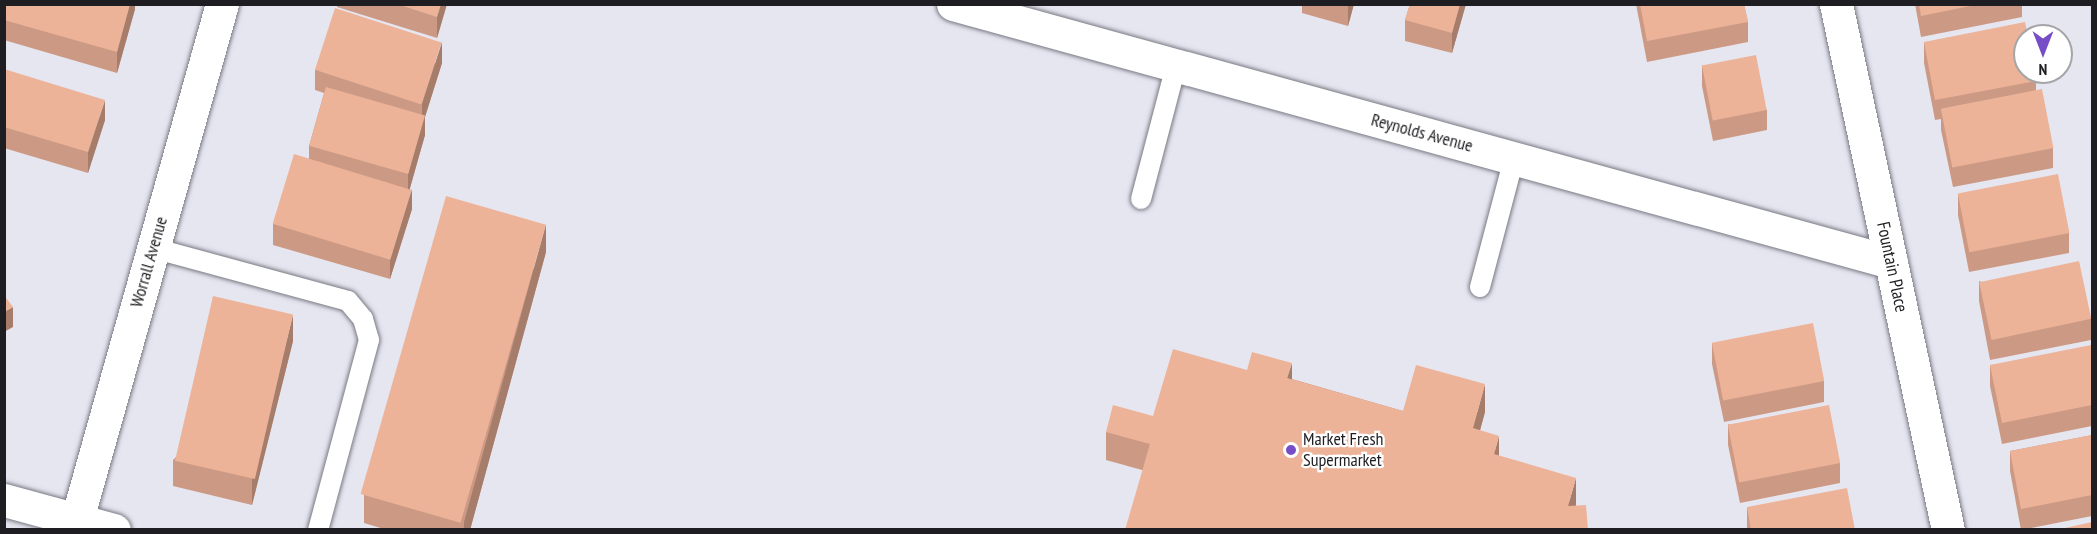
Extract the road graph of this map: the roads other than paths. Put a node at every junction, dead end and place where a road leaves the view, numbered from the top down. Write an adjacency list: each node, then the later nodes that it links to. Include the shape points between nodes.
1 (222, 4): 7 (street, Worrall Avenue)
2 (953, 4): 4 (street, Reynolds Avenue)
3 (1836, 4): 8 (street, Fountain Place)
4 (1176, 66): 5 (street, Reynolds Avenue); 6 (lane)
5 (1514, 158): 8 (street, Reynolds Avenue); 9 (lane)
6 (1141, 199)
7 (153, 248): 11 (street, Worrall Avenue); 13 (lane, via 348,301 363,319 369,340)
8 (1891, 262): 14 (street, Fountain Place)
9 (1480, 287)
10 (4, 500): 11 (street)
11 (75, 524): 12 (street)
12 (114, 530)
13 (318, 530)
14 (1948, 530)

